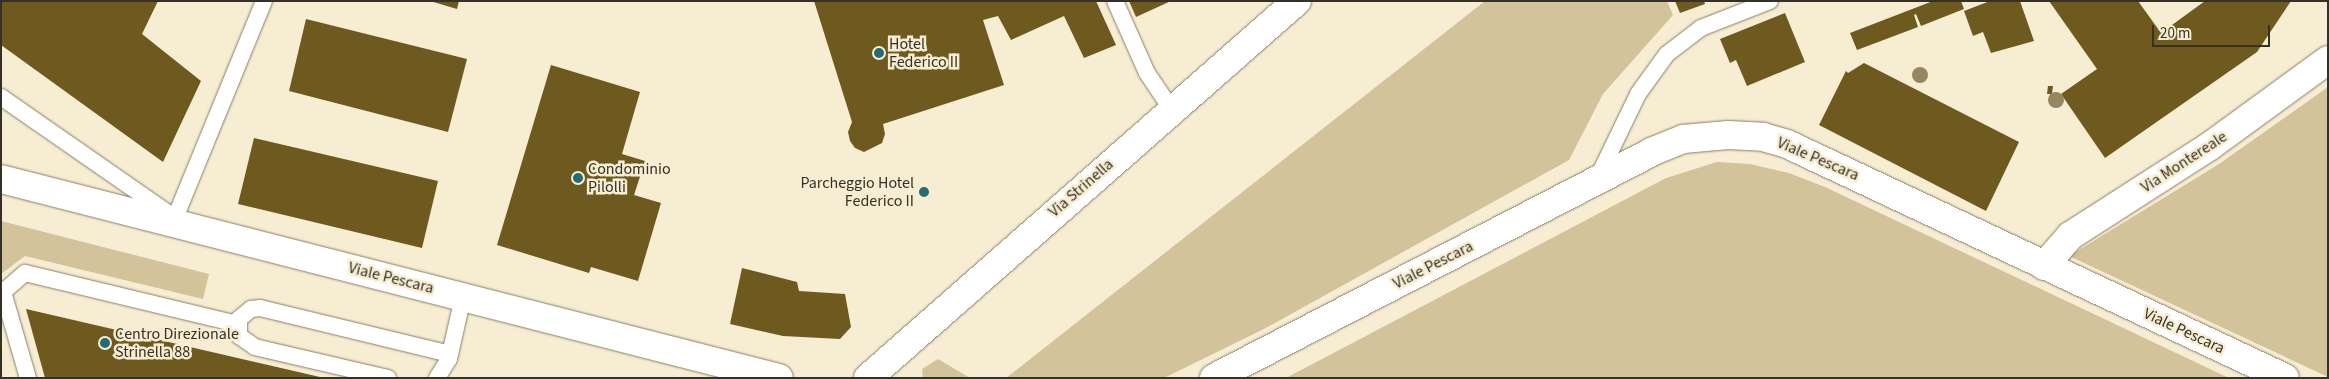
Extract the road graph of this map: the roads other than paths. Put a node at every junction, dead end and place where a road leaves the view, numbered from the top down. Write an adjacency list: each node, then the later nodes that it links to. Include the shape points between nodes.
1 (264, 1): 10 (lane)
2 (1116, 1): 7 (lane, via 1146,73)
3 (1297, 1): 7 (street, Via Strinella)
4 (1770, 1): 9 (lane, via 1701,28 1667,54 1638,94)
5 (2328, 60): 11 (street, Via Montereale, via 2210,146 2070,236)
6 (1, 97): 10 (lane)
7 (1172, 110): 20 (street, Via Strinella)
8 (2, 179): 10 (street, Viale Pescara)
9 (1597, 179): 11 (street, Viale Pescara, via 1683,139 1712,135 1763,137 1840,168); 21 (street, Viale Pescara)
10 (182, 222): 12 (street, Viale Pescara)
11 (2044, 266): 22 (street, Viale Pescara)
12 (463, 297): 14 (lane); 15 (street, Viale Pescara)
13 (238, 324): 14 (lane, via 244,313 260,308); 16 (lane, via 25,273 3,292); 17 (lane, via 239,336 255,347)
14 (450, 354): 18 (lane)
15 (725, 371): 19 (street, Viale Pescara)
16 (28, 378)
17 (388, 378)
18 (437, 378)
19 (779, 378)
20 (868, 378)
21 (1214, 378)
22 (2285, 378)

